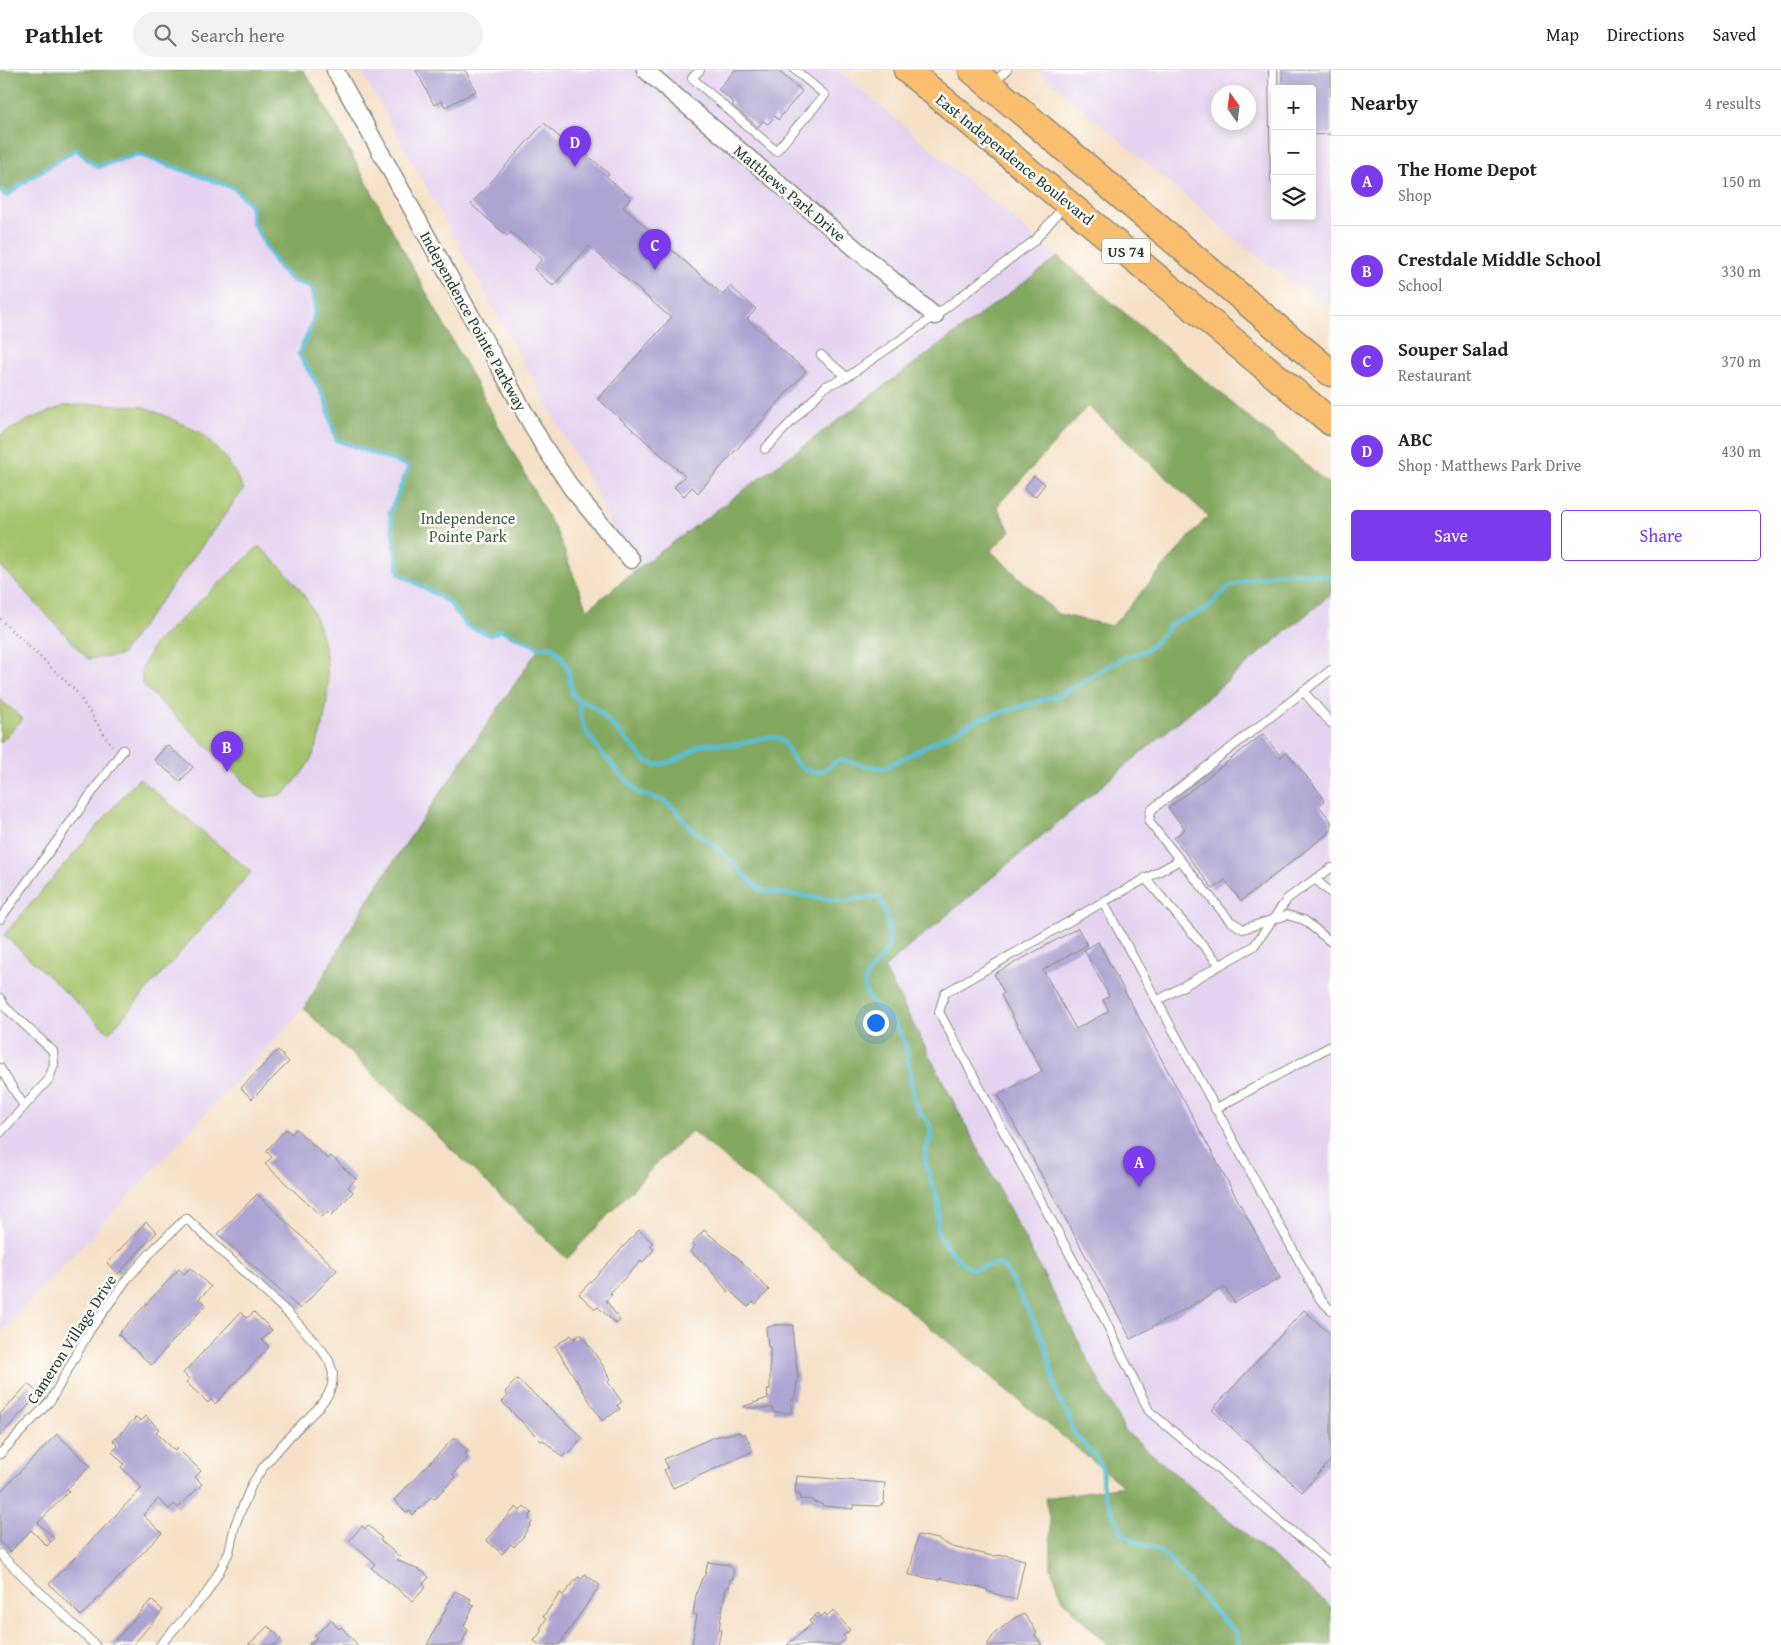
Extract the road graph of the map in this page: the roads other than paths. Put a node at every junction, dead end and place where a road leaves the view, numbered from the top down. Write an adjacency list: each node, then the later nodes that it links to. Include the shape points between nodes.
1 (334, 70): 16 (street, Independence Pointe Parkway, via 543,445 572,489)
2 (645, 70): 10 (street, Matthews Park Drive)
3 (795, 70): 6 (lane, via 825,95 776,151 692,78)
4 (907, 70): 9 (highway, East Independence Boulevard / US 74)
5 (1273, 70): 8 (lane)
6 (696, 71)
7 (990, 75): 12 (highway, US 74)
8 (1275, 175)
9 (1068, 202): 10 (lane, via 1035,240); 14 (highway, East Independence Boulevard / US 74)
10 (935, 316): 13 (lane)
11 (821, 355): 13 (lane)
12 (1331, 373)
13 (846, 377): 15 (lane, via 826,386)
14 (1331, 422)
15 (765, 448)
16 (631, 560)
17 (1331, 670): 18 (lane)
18 (1303, 691): 19 (lane); 21 (lane, via 1151,810 1149,822)
19 (1331, 723)
20 (121, 753): 27 (lane)
21 (1180, 860): 23 (lane); 28 (lane, via 1230,921 1244,929)
22 (1331, 868): 24 (lane)
23 (1145, 878): 26 (lane); 30 (lane)
24 (1315, 879): 25 (lane); 28 (lane, via 1288,898)
25 (1331, 892)
26 (1103, 902): 32 (lane); 41 (lane, via 945,993 939,1012 1101,1312 1149,1411)
27 (0, 919)
28 (1272, 920): 29 (lane, via 1287,915 1304,920); 30 (lane, via 1254,946)
29 (1331, 942)
30 (1220, 965): 32 (lane)
31 (0, 998): 35 (lane, via 5,1007 53,1050 54,1064 49,1079)
32 (1157, 1001): 36 (lane)
33 (1331, 1046): 36 (lane)
34 (0, 1068): 35 (lane)
35 (24, 1106): 37 (lane)
36 (1216, 1108): 38 (lane, via 1320,1299)
37 (0, 1134)
38 (1331, 1310)
39 (0, 1454): 43 (lane, Cameron Village Drive, via 51,1400 90,1330 127,1278 186,1218 290,1315 322,1350 333,1373 328,1395 264,1466 252,1484 219,1572 206,1594)
40 (0, 1554): 42 (lane)
41 (1331, 1564)
42 (95, 1645)
43 (160, 1645)

